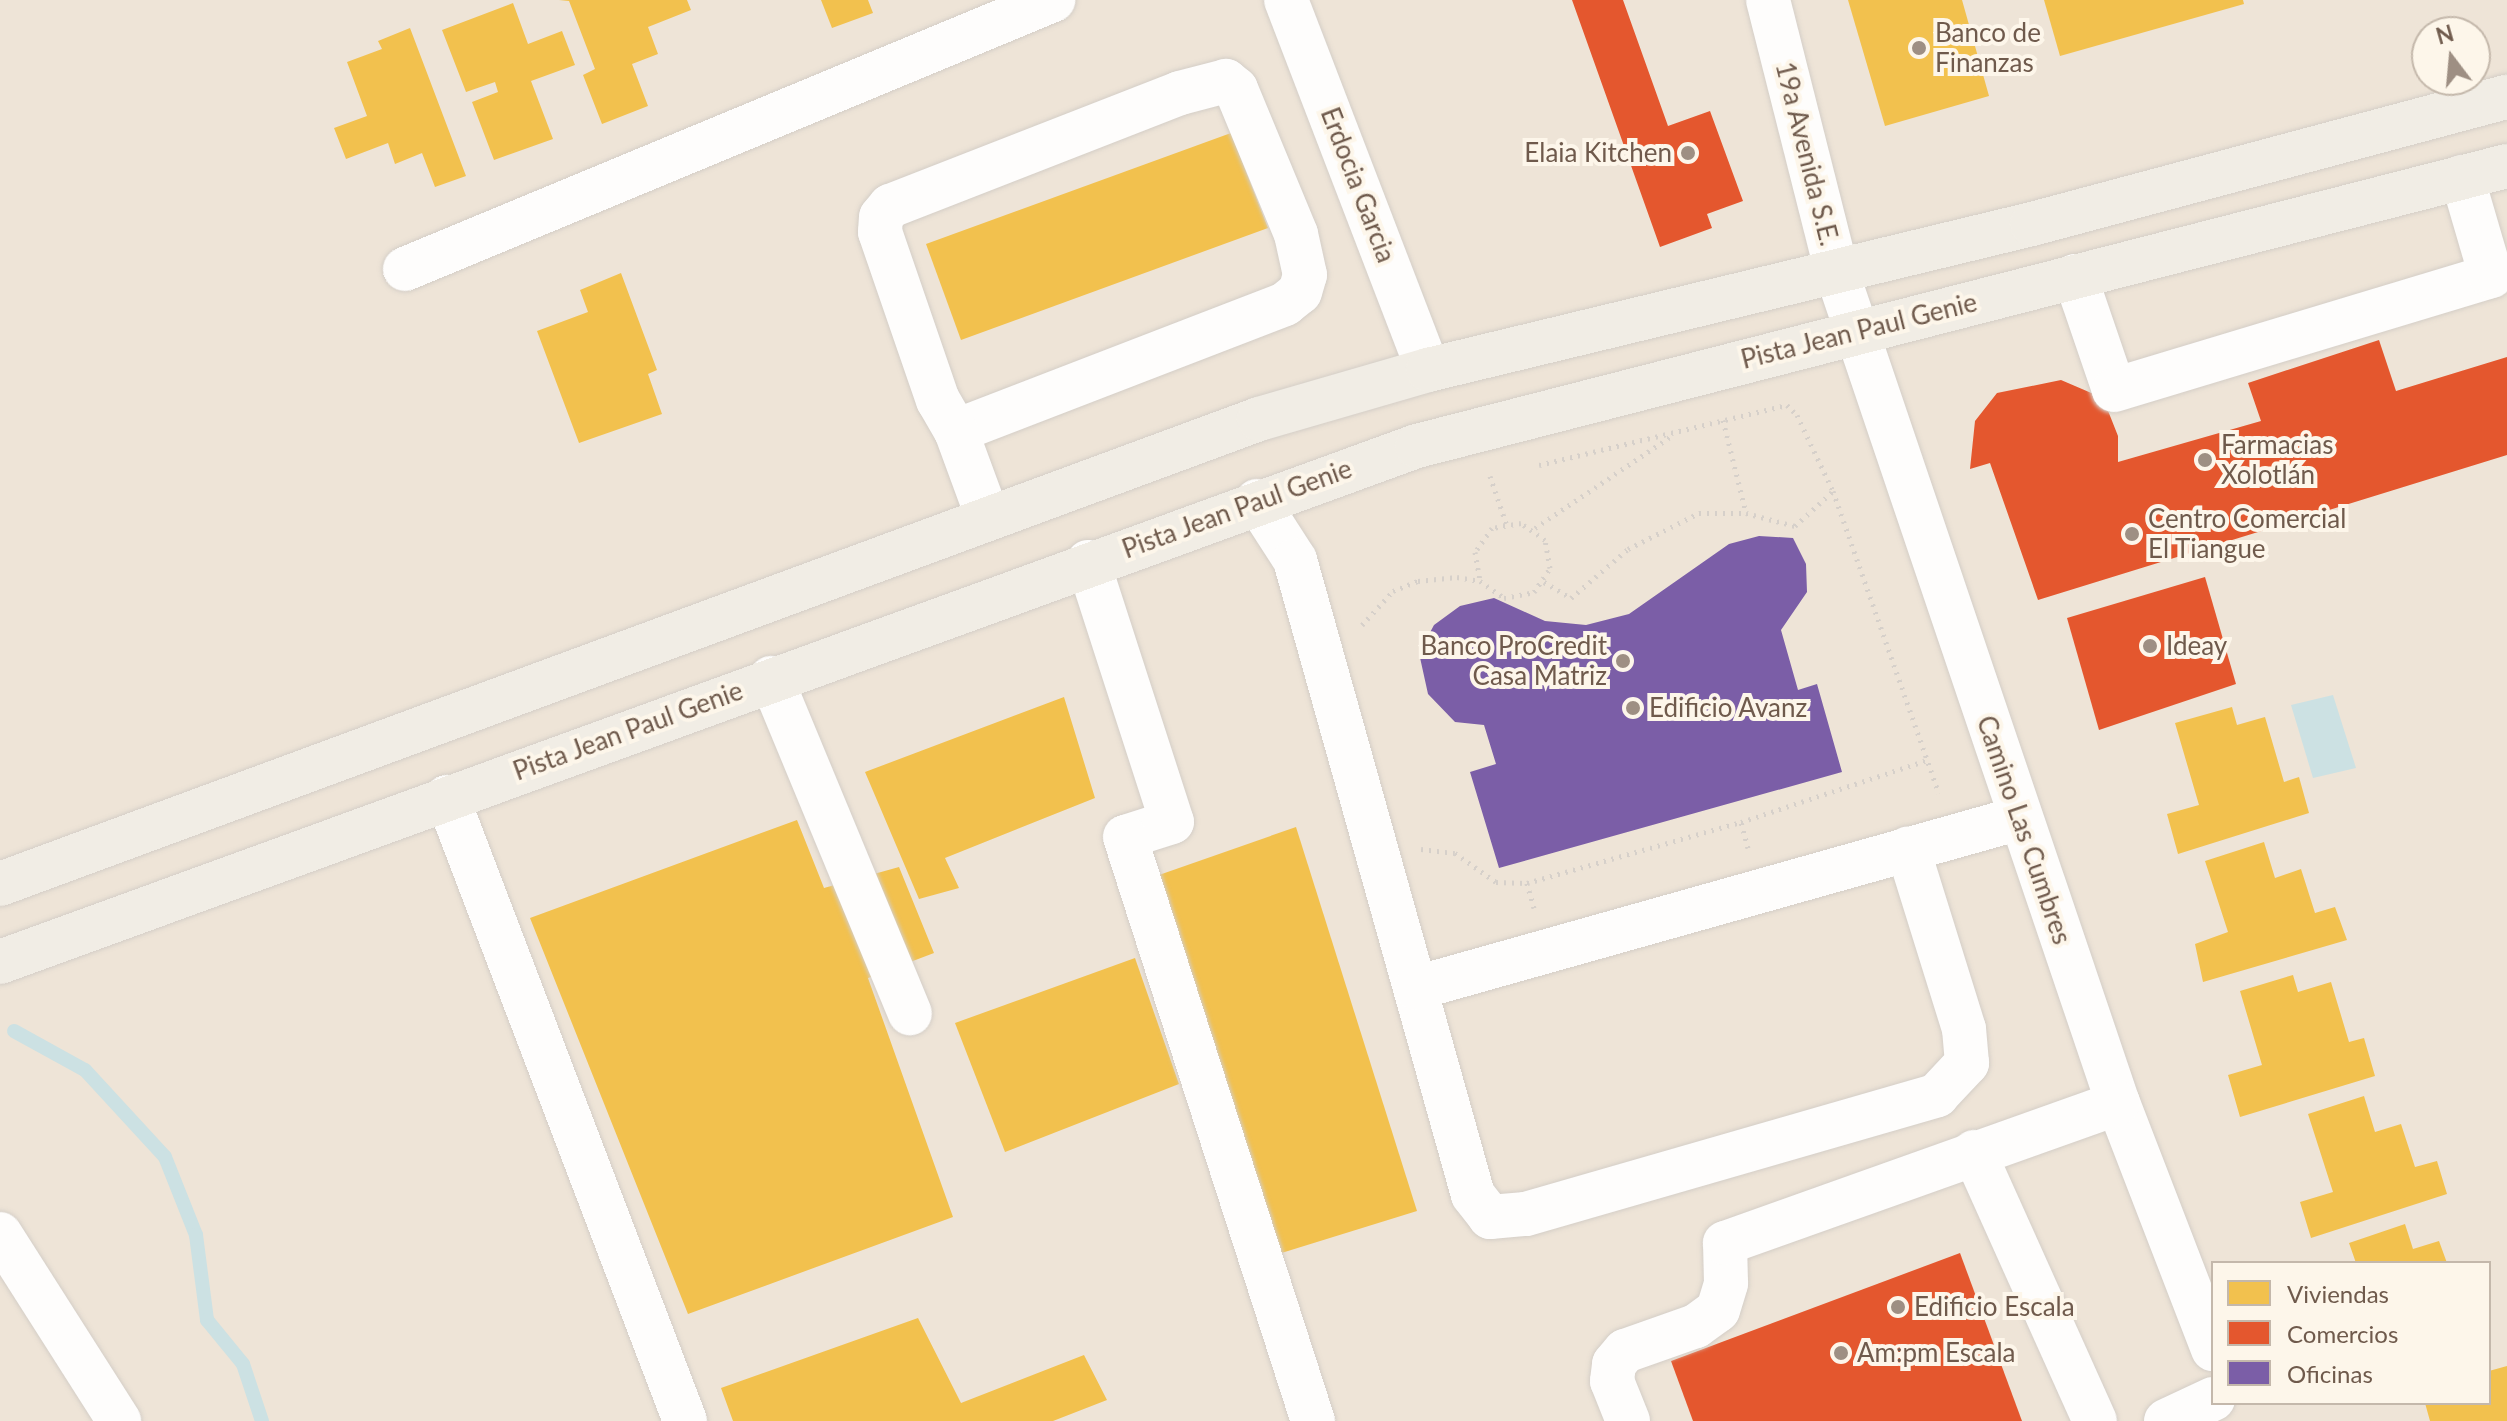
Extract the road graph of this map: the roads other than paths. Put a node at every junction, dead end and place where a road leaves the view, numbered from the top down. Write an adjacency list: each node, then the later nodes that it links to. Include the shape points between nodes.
1 (1053, 0): 10 (street)
2 (1286, 0): 13 (street, Erdocia Garcia)
3 (1768, 0): 12 (street, 19a Avenida S.E.)
4 (2507, 97): 6 (main road, Pista Jean Paul Genie)
5 (2507, 138): 9 (main road, via 2440,159)
6 (2276, 159): 12 (main road, Pista Jean Paul Genie); 12 (main road, via 2187,207 1888,292 1866,307)
7 (2507, 166): 8 (main road, Pista Jean Paul Genie)
8 (2462, 177): 9 (main road, Pista Jean Paul Genie); 11 (street, via 2491,276 2114,390)
9 (2368, 201): 11 (main road, Pista Jean Paul Genie)
10 (405, 269)
11 (2075, 276): 12 (main road, Pista Jean Paul Genie)
12 (1848, 304): 13 (main road, Pista Jean Paul Genie); 15 (main road, Pista Jean Paul Genie); 15 (main road, via 1837,301 1798,323 1514,397); 22 (street, Camino Las Cumbres)
13 (1428, 370): 17 (main road, Pista Jean Paul Genie, via 1259,419)
14 (956, 431): 14 (street, via 1285,304 1300,292 1305,275 1296,234 1236,89 1226,81 1180,93 890,206 881,217 880,232 938,400); 17 (street)
15 (1417, 446): 16 (main road, Pista Jean Paul Genie)
16 (1257, 501): 18 (main road, Pista Jean Paul Genie); 27 (street, via 1295,560)
17 (988, 518): 21 (main road, Pista Jean Paul Genie)
18 (1088, 562): 19 (main road, Pista Jean Paul Genie); 36 (street, via 1172,822 1125,837)
19 (771, 678): 20 (main road, Pista Jean Paul Genie); 28 (street)
20 (447, 797): 26 (main road, Pista Jean Paul Genie); 35 (street)
21 (213, 806): 24 (main road, Pista Jean Paul Genie); 25 (main road, via 149,838 90,878)
22 (2020, 818): 23 (street); 29 (street, Camino Las Cumbres)
23 (1908, 849): 27 (street); 27 (street, via 1964,1029 1967,1063 1937,1095 1526,1214 1490,1217 1473,1195)
24 (0, 884)
25 (0, 914)
26 (0, 962)
27 (1416, 988)
28 (910, 1013)
29 (2118, 1103): 30 (street); 32 (street, Camino Las Cumbres)
30 (1974, 1152): 37 (street, via 1725,1243 1726,1283 1718,1310 1696,1326 1625,1351 1614,1364 1612,1381); 38 (street)
31 (0, 1234): 34 (street)
32 (2211, 1344)
33 (2211, 1400): 39 (street)
34 (119, 1421)
35 (685, 1421)
36 (1313, 1421)
37 (1628, 1421)
38 (2095, 1421)
39 (2166, 1421)

